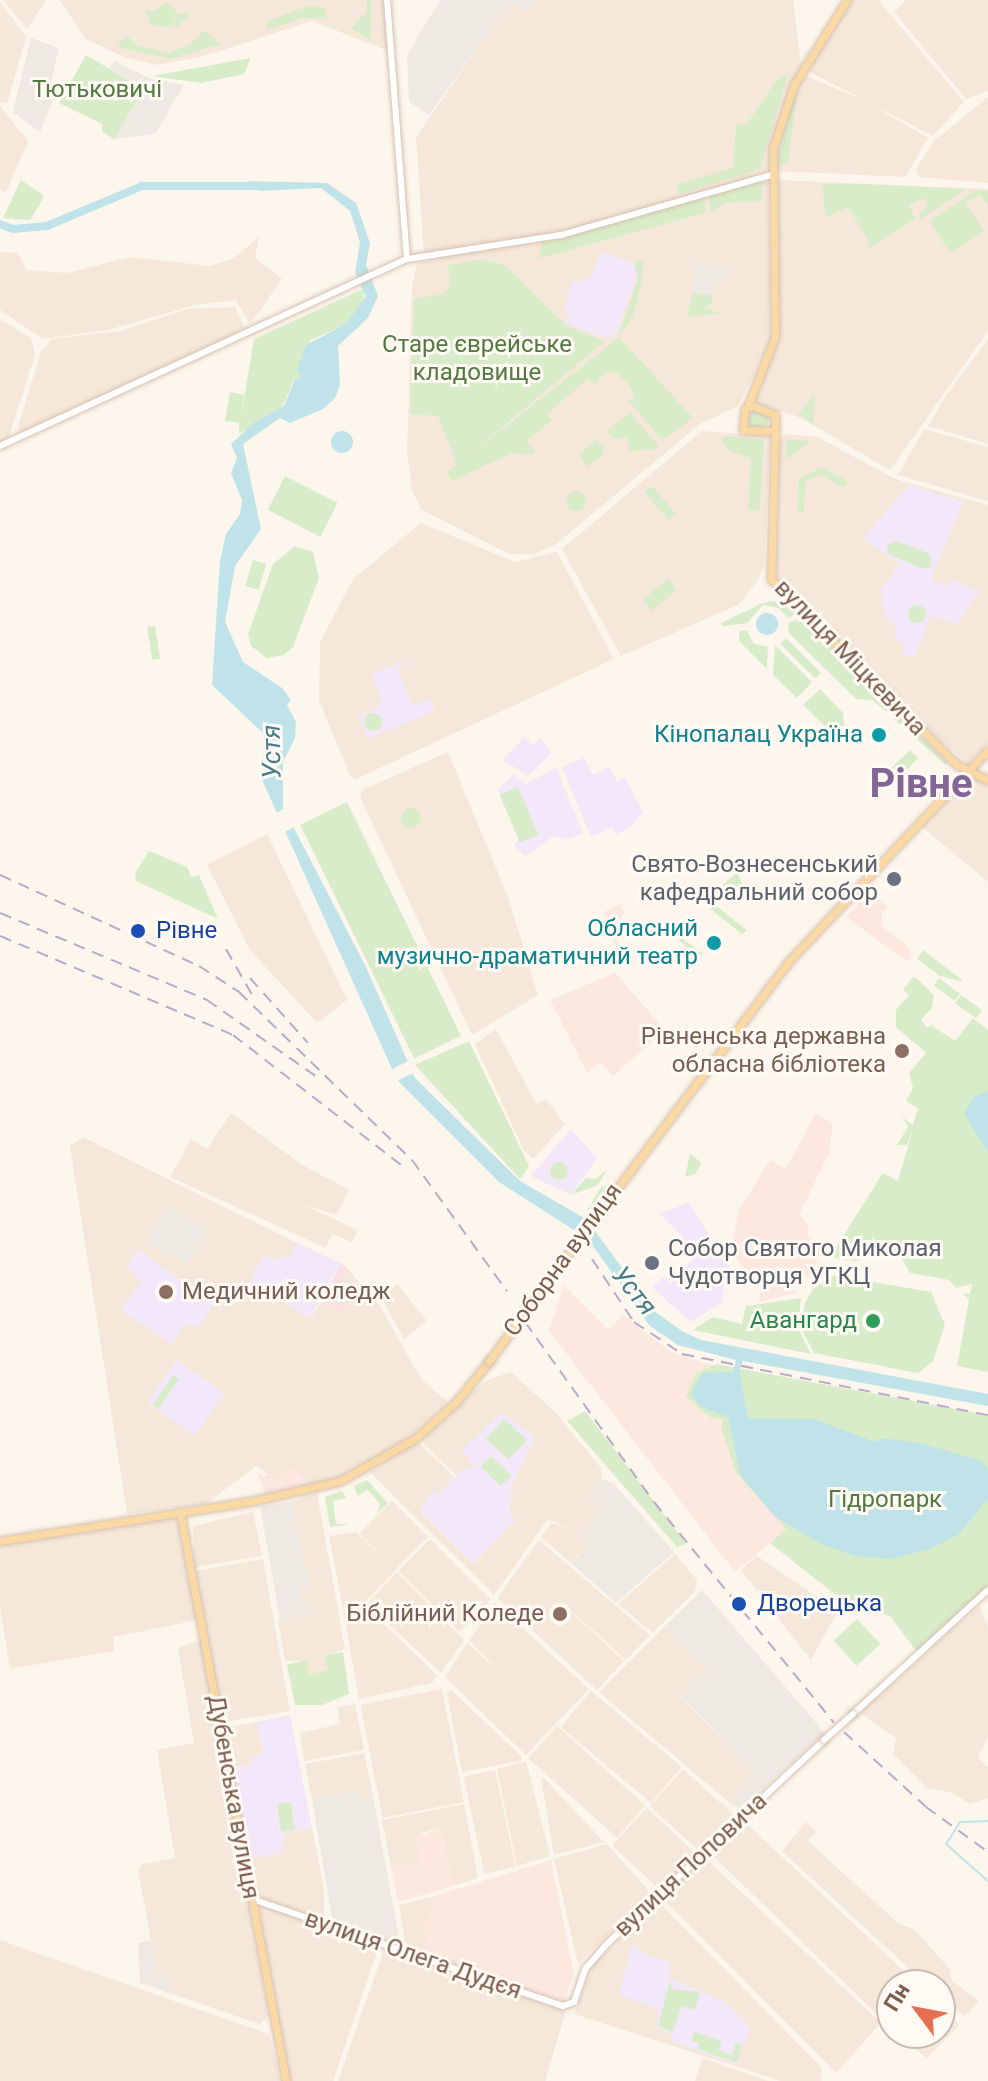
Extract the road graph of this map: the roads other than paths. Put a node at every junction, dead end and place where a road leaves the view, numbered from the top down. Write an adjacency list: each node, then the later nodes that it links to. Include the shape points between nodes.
1 (387, 0): 4 (main road)
2 (847, 0): 3 (main road, via 794,85 773,148)
3 (771, 175): 4 (main road, via 561,235); 5 (main road, via 775,337)
4 (407, 259): 7 (main road)
5 (747, 408): 6 (main road, via 771,411); 6 (main road, via 743,430)
6 (775, 431): 9 (main road, вулиця Міцкевича, via 771,579 896,706)
7 (0, 446)
8 (988, 750): 9 (main road, Соборна вулиця)
9 (968, 770): 10 (main road, вулиця Міцкевича); 11 (main road, Соборна вулиця, bridge, via 789,961 456,1402 416,1438 352,1477 313,1490)
10 (988, 780)
11 (180, 1512): 12 (main road, Соборна вулиця); 14 (main road, Дубенська вулиця)
12 (0, 1541)
13 (988, 1590): 15 (main road, вулиця Поповича, bridge, via 599,1951 586,1968)
14 (252, 1899): 15 (main road, вулиця Олега Дудєя, via 555,2005); 16 (main road, Дубенська вулиця)
15 (574, 2002)
16 (286, 2081)

